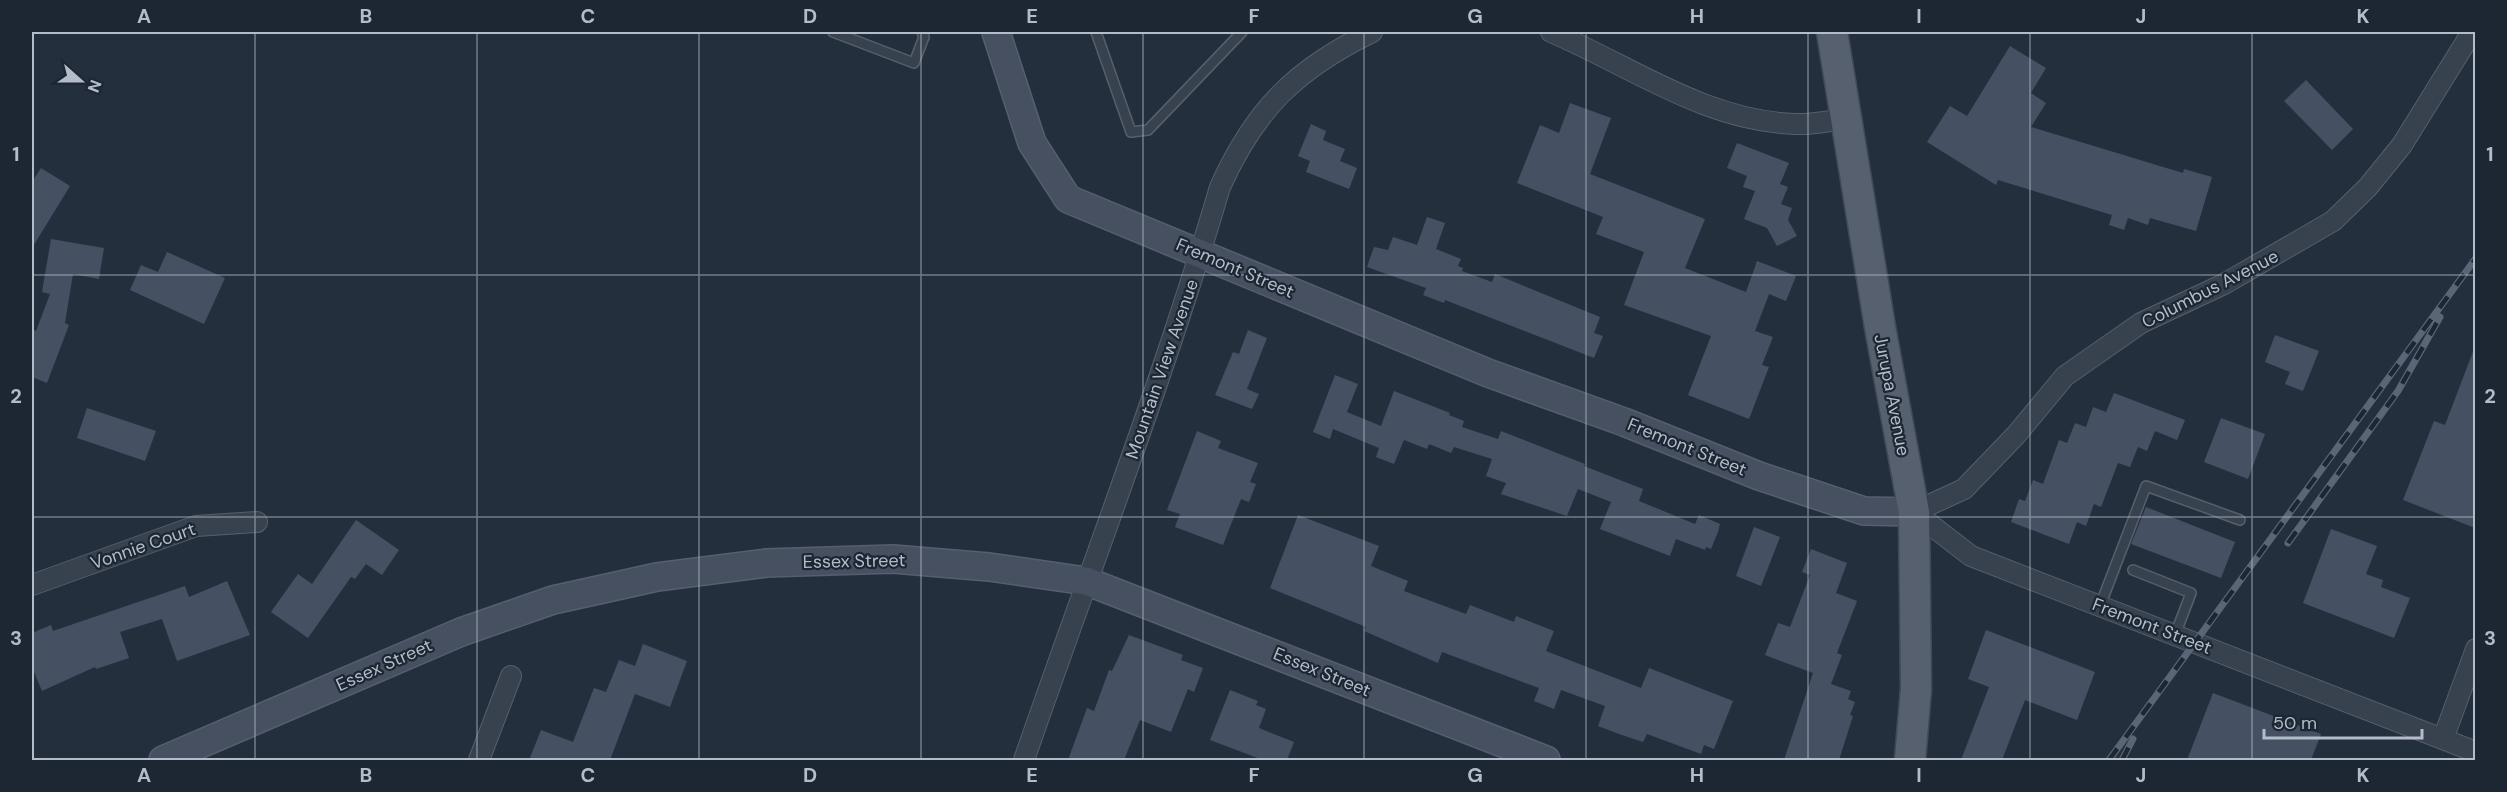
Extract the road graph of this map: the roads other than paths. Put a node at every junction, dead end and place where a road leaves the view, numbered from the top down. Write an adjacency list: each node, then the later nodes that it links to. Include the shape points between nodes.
1 (833, 32): 2 (lane, via 914,63 924,37)
2 (922, 32)
3 (996, 32): 11 (street, Fremont Street, via 1032,143 1068,199)
4 (1096, 32): 5 (lane, via 1131,132 1137,134 1148,130)
5 (1242, 32)
6 (1372, 32): 11 (street, Mountain View Avenue, via 1324,56 1268,105 1220,187)
7 (1551, 32): 10 (street, via 1699,104 1728,113 1758,121 1797,124)
8 (1832, 32): 10 (main road, Jurupa Avenue)
9 (2471, 32): 12 (street, Columbus Avenue, via 2402,145 2368,187 2333,221 2224,284 2141,323 2065,376 1964,489)
10 (1845, 119): 12 (main road, Jurupa Avenue)
11 (1201, 254): 12 (street, Fremont Street, via 1488,373 1759,476 1864,512); 16 (street, Mountain View Avenue)
12 (1914, 512): 18 (street, Fremont Street, via 1971,556); 28 (main road, Jurupa Avenue, via 1917,689)
13 (2240, 520): 18 (lane, via 2146,486)
14 (257, 522): 17 (street, Vonnie Court, via 196,526)
15 (2133, 570): 19 (lane, via 2191,593)
16 (1086, 581): 24 (street, Essex Street, via 893,559 766,563 657,577 553,600 461,632); 26 (street, Mountain View Avenue); 27 (street, Essex Street)
17 (32, 585)
18 (2100, 606): 19 (street, Fremont Street)
19 (2175, 635): 22 (street, Fremont Street)
20 (2475, 649): 22 (street)
21 (511, 676): 25 (street)
22 (2443, 739): 23 (street, Fremont Street)
23 (2475, 752)
24 (163, 760)
25 (479, 760)
26 (1024, 760)
27 (1546, 760)
28 (1910, 760)

